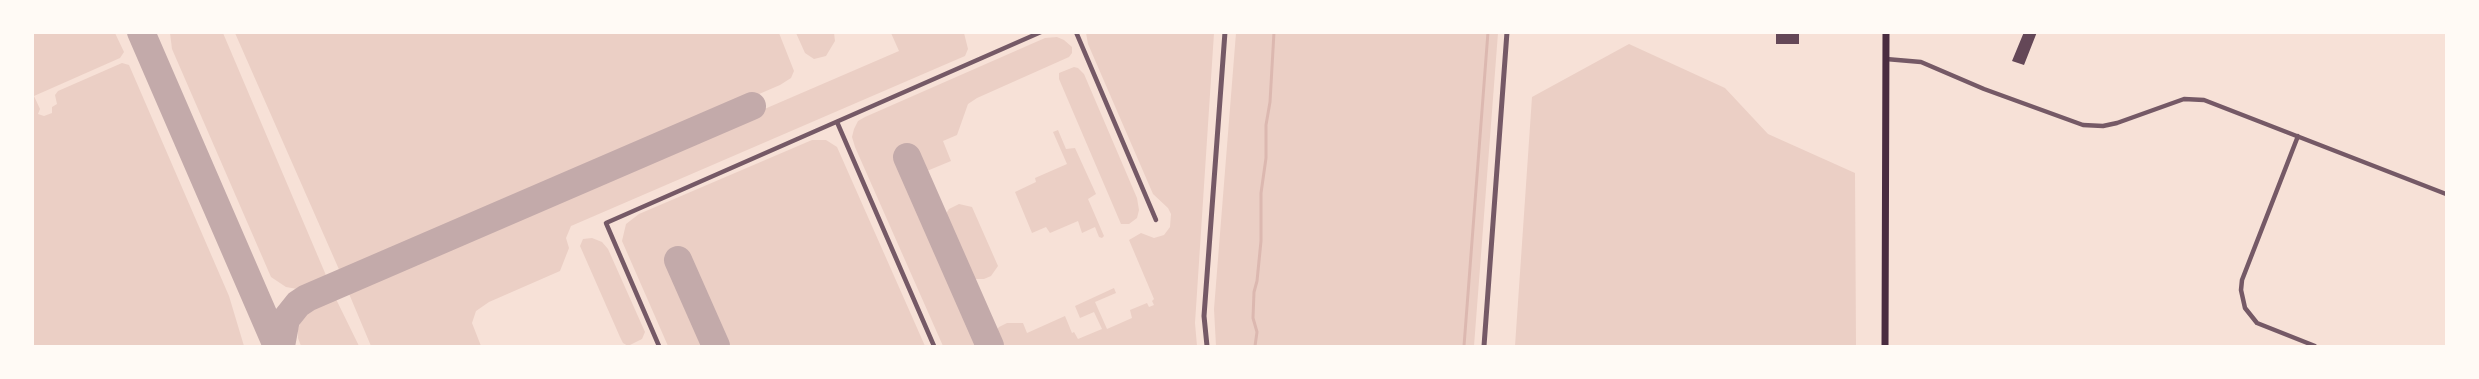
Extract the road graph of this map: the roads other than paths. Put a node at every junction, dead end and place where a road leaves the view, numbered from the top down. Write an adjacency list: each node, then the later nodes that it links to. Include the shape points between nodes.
1 (1041, 32): 7 (street)
2 (1076, 32): 10 (street)
3 (1225, 32): 13 (street, via 1204,316)
4 (1507, 32): 14 (street)
5 (1886, 32): 6 (main road)
6 (1886, 59): 8 (street, via 1921,62 2078,124 2108,125 2177,100 2196,98); 15 (main road)
7 (837, 122): 11 (street, via 606,223); 12 (street)
8 (2298, 136): 9 (street); 16 (street, via 2242,280 2241,290 2245,308 2258,322)
9 (2446, 194)
10 (1156, 220)
11 (659, 346)
12 (934, 346)
13 (1207, 346)
14 (1484, 346)
15 (1885, 346)
16 (2315, 346)

